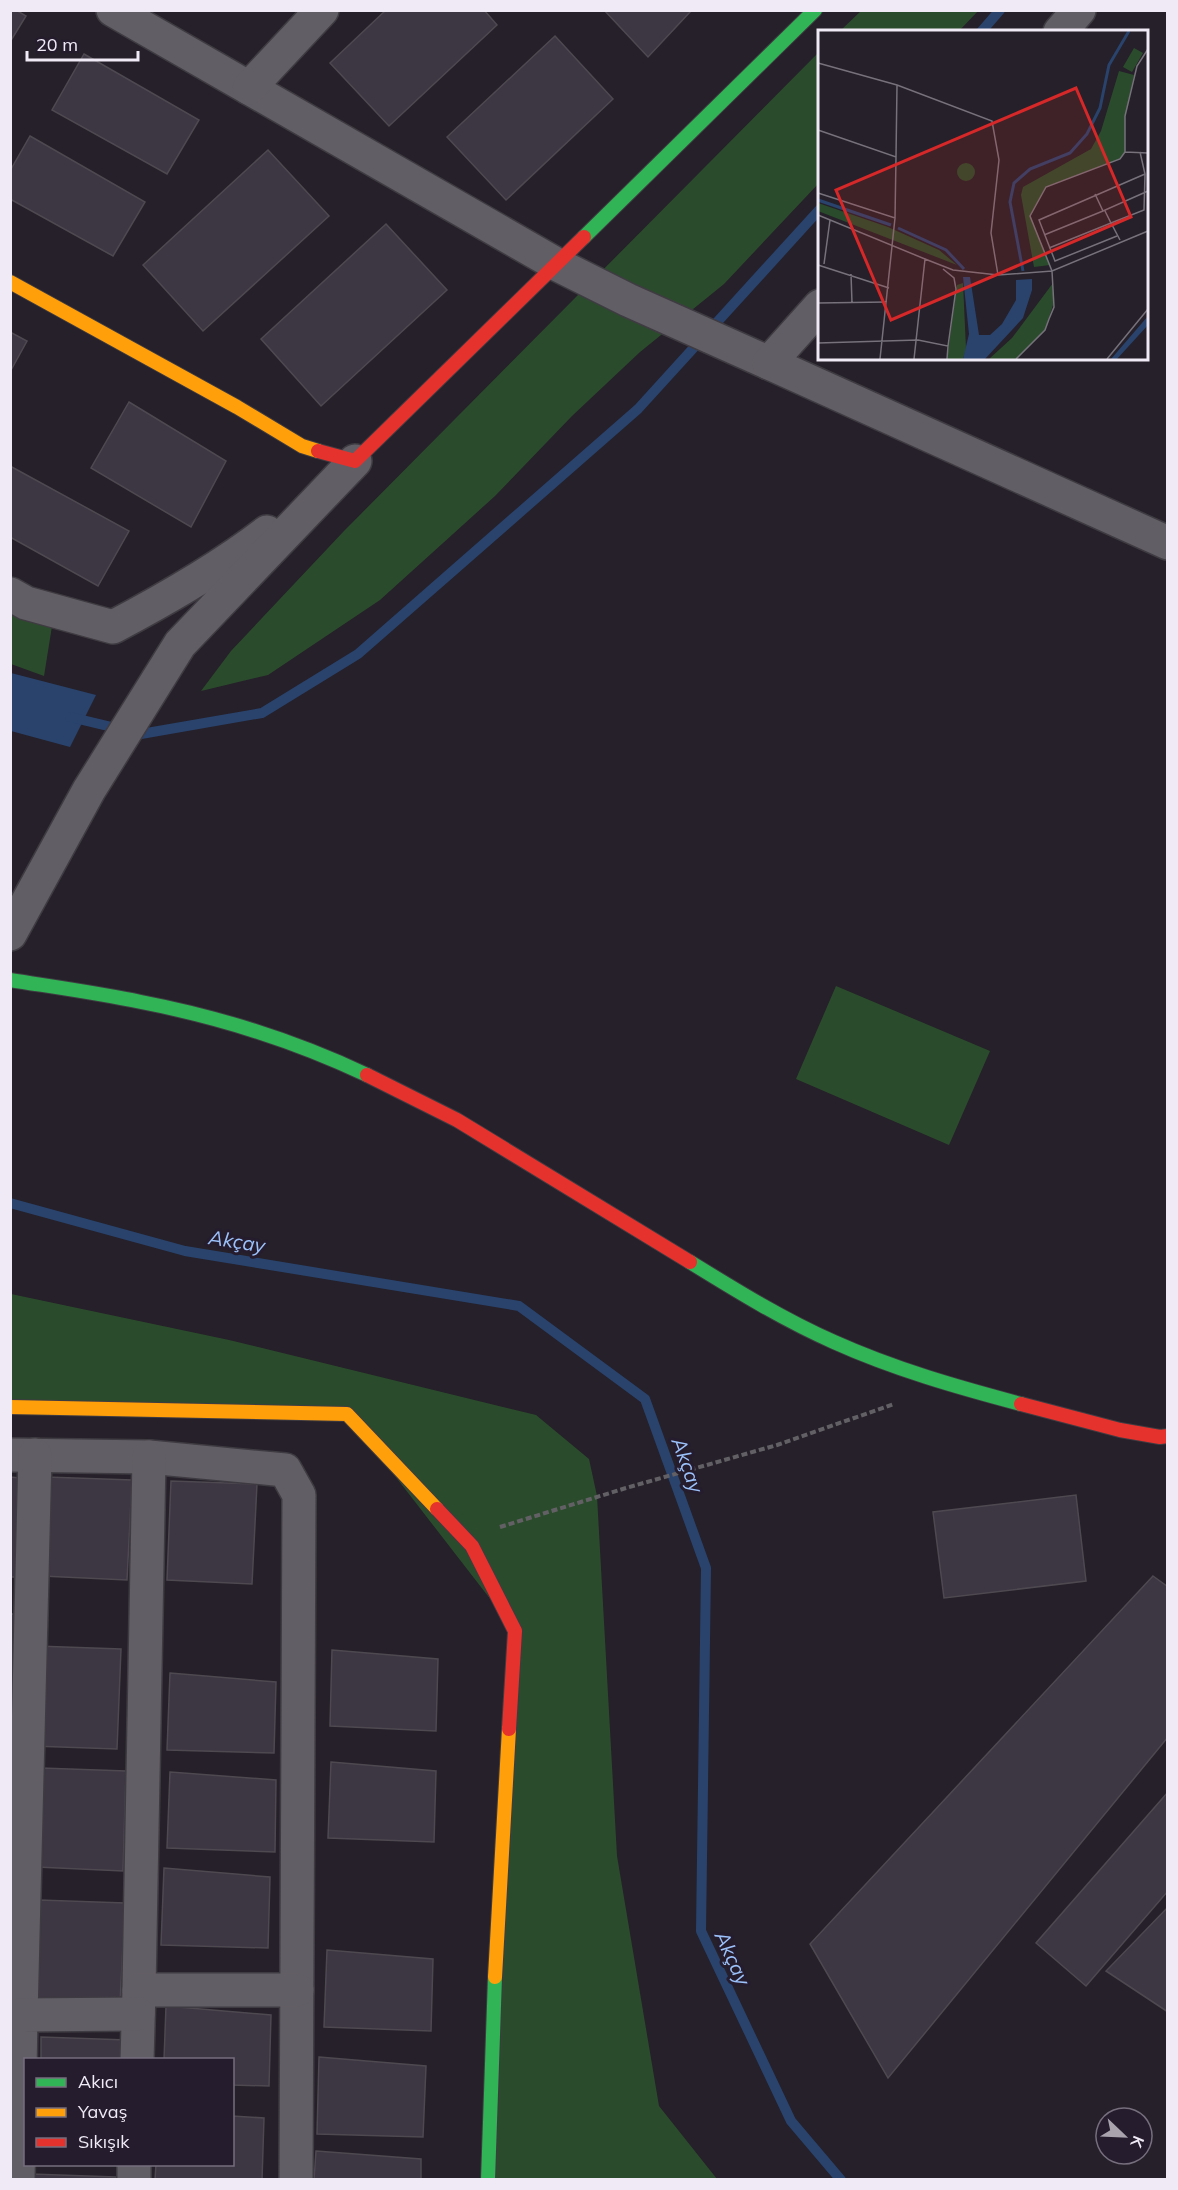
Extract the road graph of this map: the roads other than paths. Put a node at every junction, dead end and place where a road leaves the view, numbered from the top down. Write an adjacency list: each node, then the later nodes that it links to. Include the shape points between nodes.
1 (113, 10): 5 (street)
2 (322, 10): 7 (street)
3 (815, 10): 8 (street)
4 (1079, 10): 6 (street)
5 (148, 19): 7 (street)
6 (1062, 30)
7 (249, 88): 8 (street)
8 (556, 264): 11 (street); 12 (street)
9 (10, 282): 12 (street, via 303,446)
10 (818, 307): 11 (street)
11 (769, 363): 13 (street)
12 (355, 461): 14 (street, via 244,550 112,627 26,603); 15 (street, via 180,644 89,790)
13 (1167, 543)
14 (10, 594)
15 (10, 934)
16 (10, 980): 18 (street, via 207,1017 273,1036 340,1062 457,1120 757,1303 833,1342 951,1385 1120,1430)
17 (10, 1407): 27 (street, via 346,1414 472,1546 515,1631 496,1956)
18 (1167, 1436)
19 (23, 1455): 20 (street); 23 (street)
20 (149, 1457): 21 (street, via 285,1470 299,1495); 22 (street)
21 (297, 1989): 22 (street); 26 (street)
22 (138, 2002): 23 (street); 24 (street)
23 (16, 2015): 25 (street)
24 (137, 2058)
25 (18, 2180)
26 (296, 2180)
27 (488, 2180)

